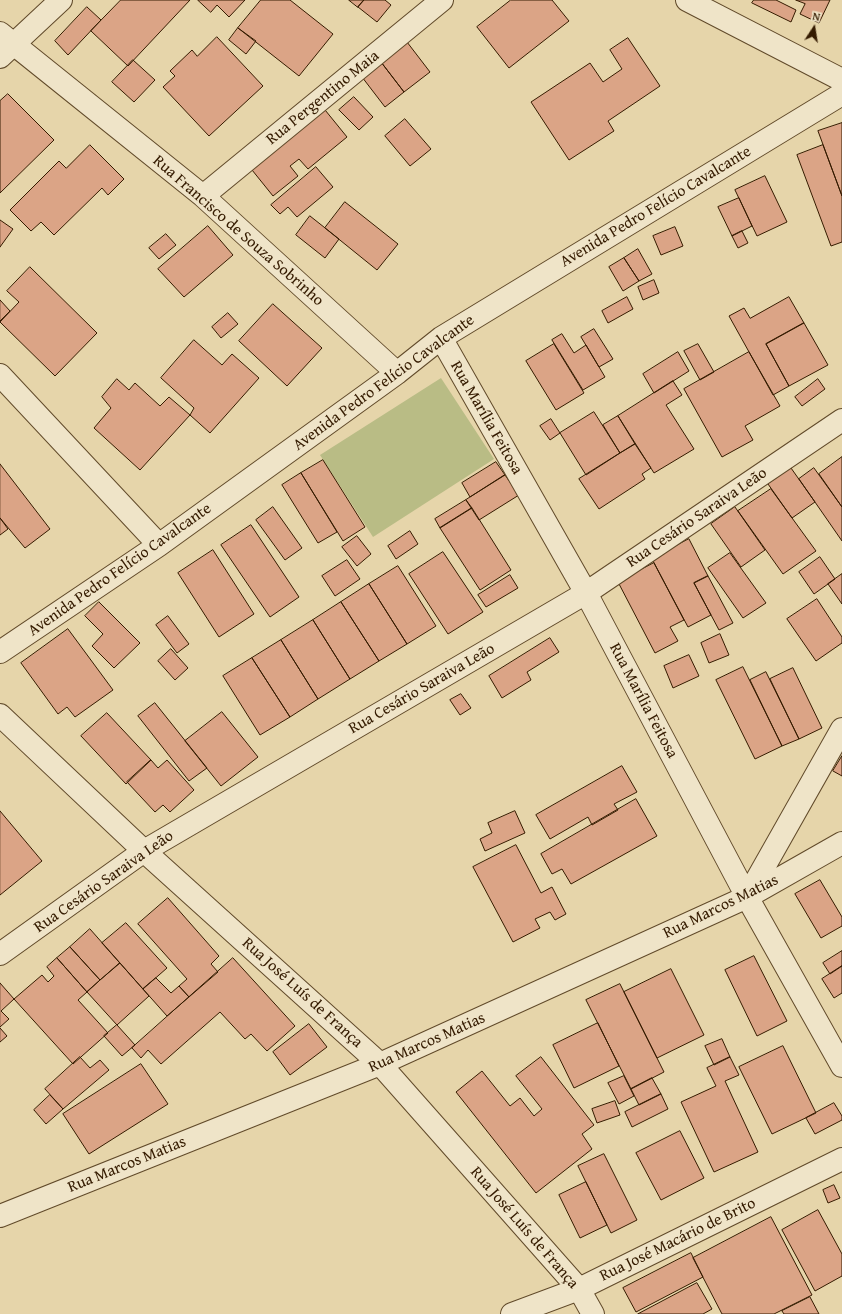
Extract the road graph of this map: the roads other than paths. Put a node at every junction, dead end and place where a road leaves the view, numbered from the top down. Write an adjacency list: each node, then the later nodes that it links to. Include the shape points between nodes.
1 (61, 0): 4 (street)
2 (442, 0): 7 (street, Rua Pergentino Maia)
3 (687, 0): 5 (street)
4 (4, 45): 7 (street, Rua Francisco de Souza Sobrinho)
5 (842, 80)
6 (842, 94): 8 (street, Avenida Pedro Felício Cavalcante)
7 (204, 196): 9 (street, Rua Francisco de Souza Sobrinho)
8 (441, 338): 9 (street, Avenida Pedro Felício Cavalcante); 13 (street, Rua Marília Feitosa)
9 (397, 373): 12 (street, Avenida Pedro Felício Cavalcante)
10 (0, 375): 12 (street)
11 (842, 420): 13 (street, Rua Cesário Saraiva Leão)
12 (159, 545): 14 (street, Avenida Pedro Felício Cavalcante)
13 (586, 593): 18 (street, Rua Cesário Saraiva Leão); 19 (street, Rua Marília Feitosa)
14 (0, 652)
15 (0, 715): 18 (street, Rua José Luís de França)
16 (842, 729): 19 (street)
17 (842, 843): 19 (street, Rua Marcos Matias)
18 (144, 851): 20 (street, Rua Cesário Saraiva Leão); 21 (street, Rua José Luís de França)
19 (747, 897): 21 (street, Rua Marcos Matias); 22 (street, Rua Marília Feitosa)
20 (0, 954)
21 (380, 1064): 24 (street, Rua Marcos Matias); 25 (street, Rua José Luís de França)
22 (842, 1066)
23 (842, 1159): 25 (street, Rua José Macário de Brito)
24 (0, 1216)
25 (579, 1289): 26 (street, Rua José Macário de Brito); 27 (street, Rua José Luís de França)
26 (512, 1314)
27 (593, 1314)

